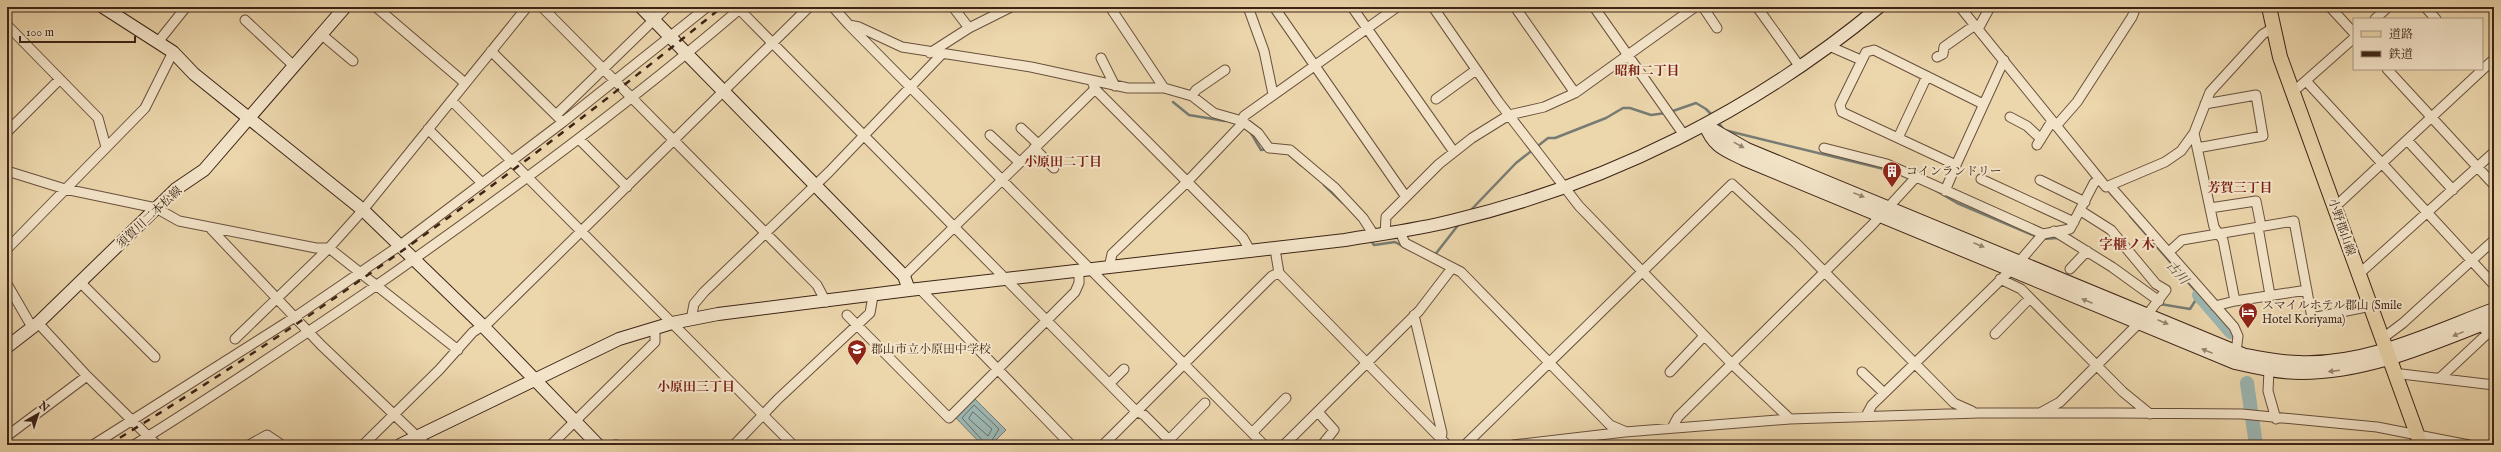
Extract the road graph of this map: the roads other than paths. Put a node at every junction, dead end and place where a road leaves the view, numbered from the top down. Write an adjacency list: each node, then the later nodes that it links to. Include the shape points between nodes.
1 (103, 7): 49 (street)
2 (186, 7): 49 (street)
3 (345, 7): 46 (street, 須賀川二本松線)
4 (376, 7): 78 (street)
5 (527, 7): 52 (street)
6 (542, 7): 68 (street)
7 (641, 7): 36 (street)
8 (667, 7): 36 (street)
9 (707, 7): 47 (street)
10 (808, 7): 50 (street)
11 (833, 7): 39 (street)
12 (953, 7): 41 (street)
13 (1011, 7): 41 (street)
14 (1110, 7): 81 (street)
15 (1248, 7): 86 (street, via 1264,51)
16 (1274, 7): 65 (street)
17 (1352, 7): 44 (street)
18 (1397, 7): 44 (street)
19 (1433, 7): 70 (street)
20 (1515, 7): 85 (street)
21 (1594, 7): 57 (street)
22 (1695, 7): 57 (street)
23 (1703, 7): 42 (street)
24 (1757, 7): 66 (street)
25 (1879, 7): 51 (street)
26 (1960, 7): 40 (street)
27 (1990, 7): 40 (street)
28 (2136, 7): 100 (street, via 2082,96)
29 (2269, 7): 43 (main road, 小野郡山線)
30 (2330, 7): 45 (street)
31 (2388, 7): 34 (street)
32 (2425, 7): 35 (street)
33 (740, 8): 50 (street); 54 (street)
34 (2376, 18)
35 (2435, 18)
36 (653, 19): 47 (street); 68 (street)
37 (245, 20): 64 (street)
38 (7, 25): 74 (street)
39 (849, 25): 55 (street, via 859,27 887,42); 80 (street)
40 (1976, 27): 58 (street, via 1944,47 1943,54); 63 (street)
41 (969, 28): 55 (street)
42 (1717, 28)
43 (2273, 28): 84 (main road, 小野郡山線); 92 (street, via 2263,34 2218,84)
44 (1368, 29): 65 (street); 117 (street)
45 (2353, 32)
46 (321, 34): 61 (street); 64 (street, 須賀川二本松線)
47 (671, 37): 54 (street); 76 (street)
48 (2353, 39): 77 (street)
49 (158, 42): 53 (street)
50 (772, 42): 83 (street); 106 (street)
51 (1829, 46): 62 (street); 66 (street)
52 (491, 51): 78 (street); 93 (street)
53 (173, 52): 96 (street, via 194,74); 114 (street, via 146,108)
54 (686, 53): 83 (street); 88 (street)
55 (930, 53): 56 (street)
56 (942, 55): 75 (street, via 1030,67); 80 (street)
57 (1628, 55): 85 (street); 108 (street)
58 (1937, 57)
59 (1101, 58): 79 (street)
60 (2494, 59): 67 (street)
61 (353, 60)
62 (1861, 60): 73 (street, via 1866,52 1874,50); 109 (street, via 1840,105 1842,112)
63 (2004, 60): 91 (street); 100 (street)
64 (294, 66): 96 (street, 須賀川二本松線)
65 (1315, 66): 86 (street); 142 (street)
66 (1800, 67): 101 (street)
67 (2483, 68)
68 (604, 69): 76 (street); 93 (street)
69 (1225, 70): 87 (street, via 1196,90)
70 (1476, 70): 89 (street); 94 (street)
71 (2388, 70): 97 (street)
72 (2481, 70): 97 (street)
73 (1927, 76): 91 (street); 109 (street)
74 (60, 79): 104 (street); 114 (street, via 98,118)
75 (1092, 79): 79 (street); 82 (street)
76 (616, 81): 88 (street); 99 (street)
77 (2307, 82): 84 (street); 121 (street)
78 (465, 83): 90 (street)
79 (1115, 86): 81 (street)
80 (910, 87): 106 (street); 128 (street)
81 (1164, 88): 87 (street)
82 (1095, 89): 113 (street); 132 (street)
83 (723, 91): 111 (street); 134 (street)
84 (2293, 92): 144 (main road, 小野郡山線)
85 (1575, 93): 94 (street, via 1544,108)
86 (1273, 94): 98 (street, via 1244,116)
87 (1192, 96): 98 (street, via 1214,113)
88 (632, 98): 110 (street); 111 (street)
89 (1436, 99)
90 (452, 101): 103 (street); 119 (street)
91 (1983, 104): 122 (street)
92 (2205, 104): 105 (street); 116 (street, via 2256,95 2263,136)
93 (556, 115): 99 (street)
94 (1509, 115): 117 (street); 138 (street)
95 (2010, 117): 100 (street, via 2027,126 2039,142)
96 (248, 118): 145 (street, 須賀川二本松線, via 204,170 176,189); 147 (street)
97 (2431, 118): 112 (street); 123 (street)
98 (1242, 121): 132 (street); 160 (street, via 1258,132 1269,148 1290,150 1329,183)
99 (563, 122): 119 (street)
100 (2054, 124): 131 (street)
101 (1705, 125): 108 (street); 149 (street, via 1747,149)
102 (1021, 128): 113 (street)
103 (428, 129): 133 (street); 147 (street)
104 (7, 132)
105 (2194, 133): 116 (street); 136 (street, via 2181,151 2165,162)
106 (863, 135): 134 (street); 153 (street)
107 (990, 135): 120 (street)
108 (1684, 135): 138 (street, via 1634,161)
109 (1898, 138): 122 (street)
110 (579, 139): 127 (street); 137 (street)
111 (674, 139): 137 (street); 158 (street)
112 (2407, 140): 121 (street); 140 (street)
113 (1036, 146): 120 (street); 124 (street)
114 (106, 147): 139 (street)
115 (1824, 148): 126 (street, via 1887,164)
116 (2197, 148): 146 (street)
117 (1454, 152): 142 (street)
118 (2494, 152): 123 (street)
119 (512, 160): 127 (street); 133 (street)
120 (1019, 162): 128 (street)
121 (2381, 162): 144 (street); 150 (street)
122 (1956, 165): 141 (street)
123 (2477, 167): 135 (street); 140 (street)
124 (1054, 168)
125 (7, 171): 139 (street)
126 (1917, 176): 141 (street); 149 (street)
127 (527, 179): 156 (street); 171 (street)
128 (1001, 179): 153 (street); 176 (street)
129 (1981, 179): 151 (street)
130 (2040, 180): 143 (street)
131 (2099, 180): 136 (street, via 2106,187); 143 (street, via 2094,184)
132 (1188, 182): 168 (street, via 1243,238); 173 (street, via 1112,254)
133 (482, 183): 163 (street)
134 (814, 184): 158 (street); 182 (street)
135 (2494, 185)
136 (2110, 186): 169 (street)
137 (627, 187): 156 (street)
138 (1565, 187): 157 (street, via 1496,210); 178 (street, via 1578,206)
139 (65, 189): 145 (street); 165 (street)
140 (2453, 190): 150 (street)
141 (1945, 191): 161 (street)
142 (1406, 197): 160 (street, via 1384,220)
143 (2085, 202): 148 (street)
144 (2336, 206): 181 (main road, 小野郡山線)
145 (156, 208): 154 (street, via 179,221); 185 (street, 須賀川二本松線)
146 (2210, 208): 152 (street, via 2256,201); 159 (street, via 2214,227)
147 (363, 210): 163 (street); 164 (street)
148 (2081, 211): 151 (street); 195 (street, via 2111,230 2156,284 2166,290)
149 (1885, 212): 172 (street); 179 (street)
150 (2428, 213): 170 (street); 181 (street)
151 (2074, 222): 155 (street, via 2070,228)
152 (2260, 226): 159 (street); 190 (street, via 2294,220); 191 (street)
153 (954, 227): 182 (street); 184 (street)
154 (211, 228): 164 (street, via 316,248); 194 (street)
155 (2054, 231): 161 (street); 167 (street)
156 (582, 232): 208 (street); 211 (street)
157 (1400, 232): 160 (street); 174 (street, via 1405,243)
158 (766, 233): 197 (street, via 817,285); 206 (street, via 704,292 694,304)
159 (2219, 233): 169 (street, via 2182,240); 196 (street, via 2223,240)
160 (1379, 234): 166 (street)
161 (2043, 234): 172 (street)
162 (2494, 240): 170 (street)
163 (398, 246): 171 (street); 177 (street)
164 (329, 248): 177 (street); 194 (street)
165 (7, 249)
166 (1276, 249): 168 (street); 180 (street)
167 (2087, 251): 175 (street); 195 (street)
168 (1251, 252): 173 (street)
169 (2169, 252): 198 (street)
170 (2471, 260): 188 (street); 219 (street, via 2403,323)
171 (414, 261): 187 (street); 211 (street)
172 (2015, 266): 183 (street); 205 (street)
173 (1109, 268): 176 (street)
174 (1452, 268): 202 (street); 223 (street, via 1461,272)
175 (2070, 269)
176 (1085, 271): 184 (street); 204 (street, via 1078,287); 224 (street)
177 (361, 272): 187 (street); 203 (street)
178 (1641, 272): 179 (street, via 1732,184); 216 (street); 223 (street)
179 (1824, 272): 226 (street); 227 (street)
180 (1278, 273): 224 (street); 225 (street)
181 (2359, 274): 199 (main road, 小野郡山線)
182 (904, 276): 189 (street)
183 (2000, 279): 193 (street, via 2021,289); 227 (street)
184 (1008, 280): 189 (street); 204 (street)
185 (80, 282): 210 (street, 須賀川二本松線); 222 (street)
186 (7, 284): 210 (street)
187 (377, 284): 214 (street); 220 (street)
188 (2494, 285)
189 (915, 290): 192 (street); 229 (street)
190 (2307, 290): 191 (street); 199 (street, via 2312,318)
191 (2270, 295): 196 (street)
192 (873, 296): 197 (street); 212 (street, via 870,313)
193 (2030, 298): 215 (street); 228 (street)
194 (277, 299): 203 (street); 217 (street)
195 (2159, 301): 205 (street)
196 (2235, 301): 198 (street)
197 (826, 302): 206 (street, via 718,314)
198 (2215, 306): 221 (street, via 2237,333)
199 (2371, 306): 219 (main road, 小野郡山線)
200 (2494, 309): 219 (street)
201 (847, 315): 212 (street)
202 (1414, 315): 225 (street); 263 (street)
203 (295, 317): 214 (street); 253 (street)
204 (1047, 319): 229 (street); 238 (street)
205 (2143, 319): 221 (street, one-way to 221); 228 (street); 231 (street, one-way to 205, via 2235,363)
206 (691, 320): 208 (street)
207 (2494, 320): 209 (street)
208 (672, 323): 213 (street); 249 (street)
209 (2482, 324): 219 (street, one-way to 219); 236 (street, via 2487,334)
210 (35, 325): 218 (street, 須賀川二本松線); 235 (street)
211 (482, 326): 220 (street, via 472,332); 237 (street)
212 (857, 326): 229 (street, via 949,418); 249 (street)
213 (655, 328): 237 (street, via 619,339); 254 (street, via 655,342)
214 (308, 332): 248 (street); 259 (street)
215 (1995, 334)
216 (1704, 336): 226 (street); 232 (street)
217 (235, 339)
218 (7, 347)
219 (2386, 348): 221 (street, via 2336,360 2300,362 2272,360); 231 (street, one-way to 231, via 2347,370); 234 (main road, 小野郡山線)
220 (458, 350): 248 (street)
221 (2236, 352)
222 (155, 357)
223 (1550, 362): 256 (street, via 1610,425); 282 (street)
224 (1183, 363): 243 (street); 257 (street)
225 (1367, 363): 244 (street); 263 (street)
226 (1732, 364): 251 (street); 255 (street, via 1678,416)
227 (1914, 364): 240 (street); 245 (street, via 1954,403)
228 (2097, 364): 246 (street, via 2060,402); 247 (street, via 2123,392)
229 (997, 369): 277 (street)
230 (1124, 369): 238 (street)
231 (2269, 370): 252 (street, via 2268,391)
232 (1670, 372)
233 (1862, 372): 240 (street)
234 (2393, 373): 236 (street); 260 (main road, 小野郡山線)
235 (86, 376): 253 (street); 258 (street)
236 (2441, 377): 239 (street)
237 (536, 380): 254 (street); 261 (street)
238 (1110, 383): 243 (street)
239 (2494, 385)
240 (1884, 393): 250 (street, via 1872,405)
241 (1286, 398): 257 (street)
242 (1205, 403): 262 (street)
243 (1136, 411): 262 (street, via 1144,415); 278 (street)
244 (1318, 412): 280 (street); 281 (street, via 1334,430)
245 (1979, 413): 246 (street); 250 (street)
246 (2040, 413): 247 (street)
247 (2150, 414): 252 (street, via 2217,413)
248 (394, 415): 261 (street); 269 (street)
249 (764, 415): 275 (street); 276 (street)
250 (1866, 416): 251 (street)
251 (1790, 419): 255 (street)
252 (2276, 419): 260 (street, via 2377,427)
253 (132, 421): 259 (street); 264 (street)
254 (575, 421): 271 (street); 272 (street)
255 (1672, 428): 256 (street)
256 (1625, 432): 283 (street)
257 (1252, 433): 279 (street)
258 (7, 436)
259 (148, 436): 265 (street); 266 (street)
260 (2418, 439): 284 (street)
261 (422, 441): 270 (street)
262 (1171, 442)
263 (1444, 442)
264 (93, 445)
265 (134, 445)
266 (157, 445)
267 (249, 445): 268 (street, via 267,435)
268 (282, 445)
269 (363, 445)
270 (400, 445)
271 (551, 445)
272 (598, 445)
273 (614, 445): 274 (street)
274 (617, 445)
275 (734, 445)
276 (793, 445)
277 (1071, 445)
278 (1103, 445)
279 (1264, 445)
280 (1284, 445)
281 (1322, 445)
282 (1466, 445)
283 (1513, 445)
284 (2469, 445)

